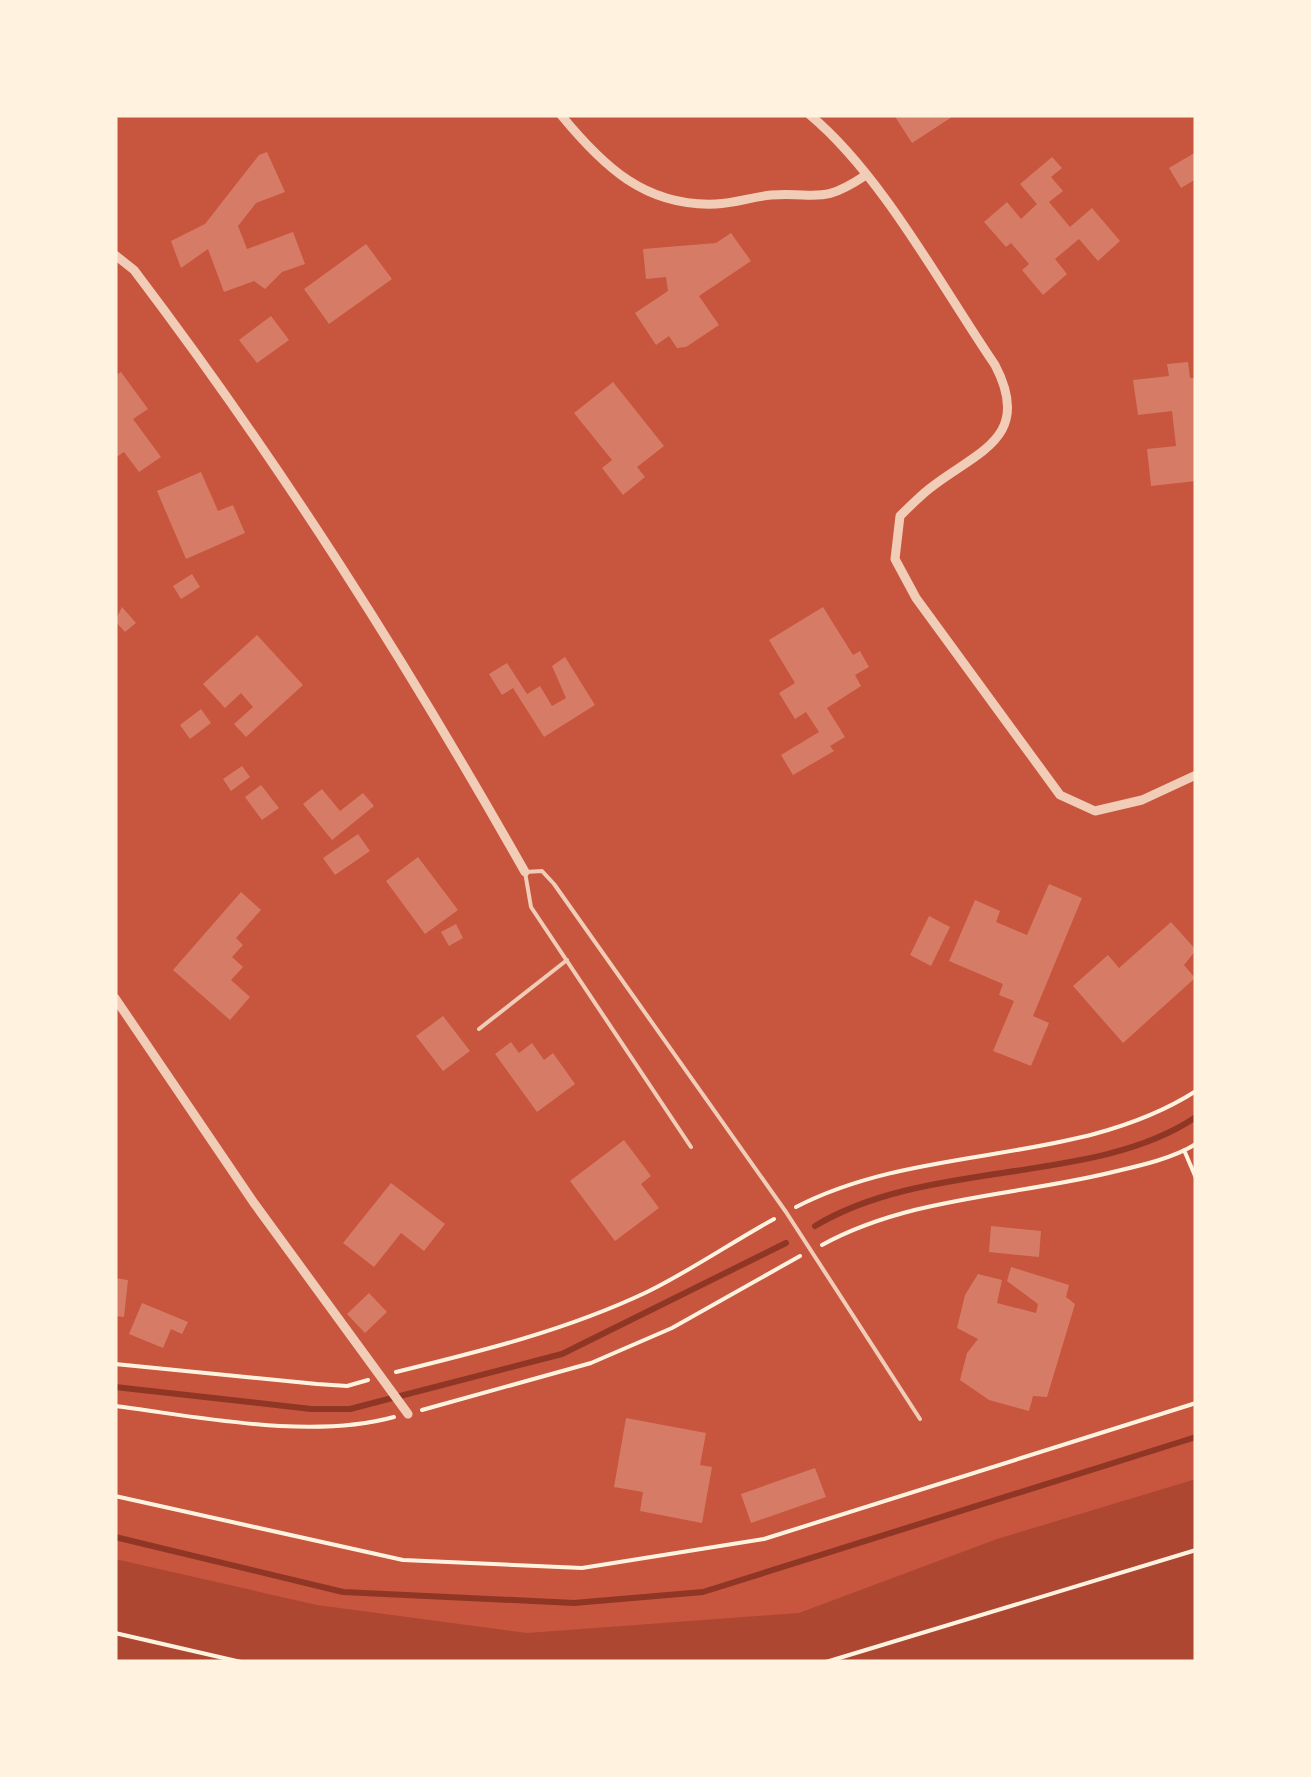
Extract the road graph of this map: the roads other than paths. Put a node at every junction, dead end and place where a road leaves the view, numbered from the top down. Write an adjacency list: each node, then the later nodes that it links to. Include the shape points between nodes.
1 (561, 115): 3 (street, via 610,170 660,197 712,204 826,197)
2 (810, 115): 3 (street)
3 (866, 175): 5 (street, via 995,365 1007,398 1002,430 986,453 900,516 895,559 916,598 1060,795 1095,811)
4 (115, 255): 6 (street, via 134,270 262,442 421,688)
5 (1196, 776)
6 (525, 872): 7 (lane, via 531,906); 12 (lane, via 549,877 786,1212)
7 (567, 960): 9 (lane); 10 (lane)
8 (115, 998): 11 (street)
9 (479, 1029)
10 (691, 1147)
11 (406, 1410)
12 (920, 1420)

